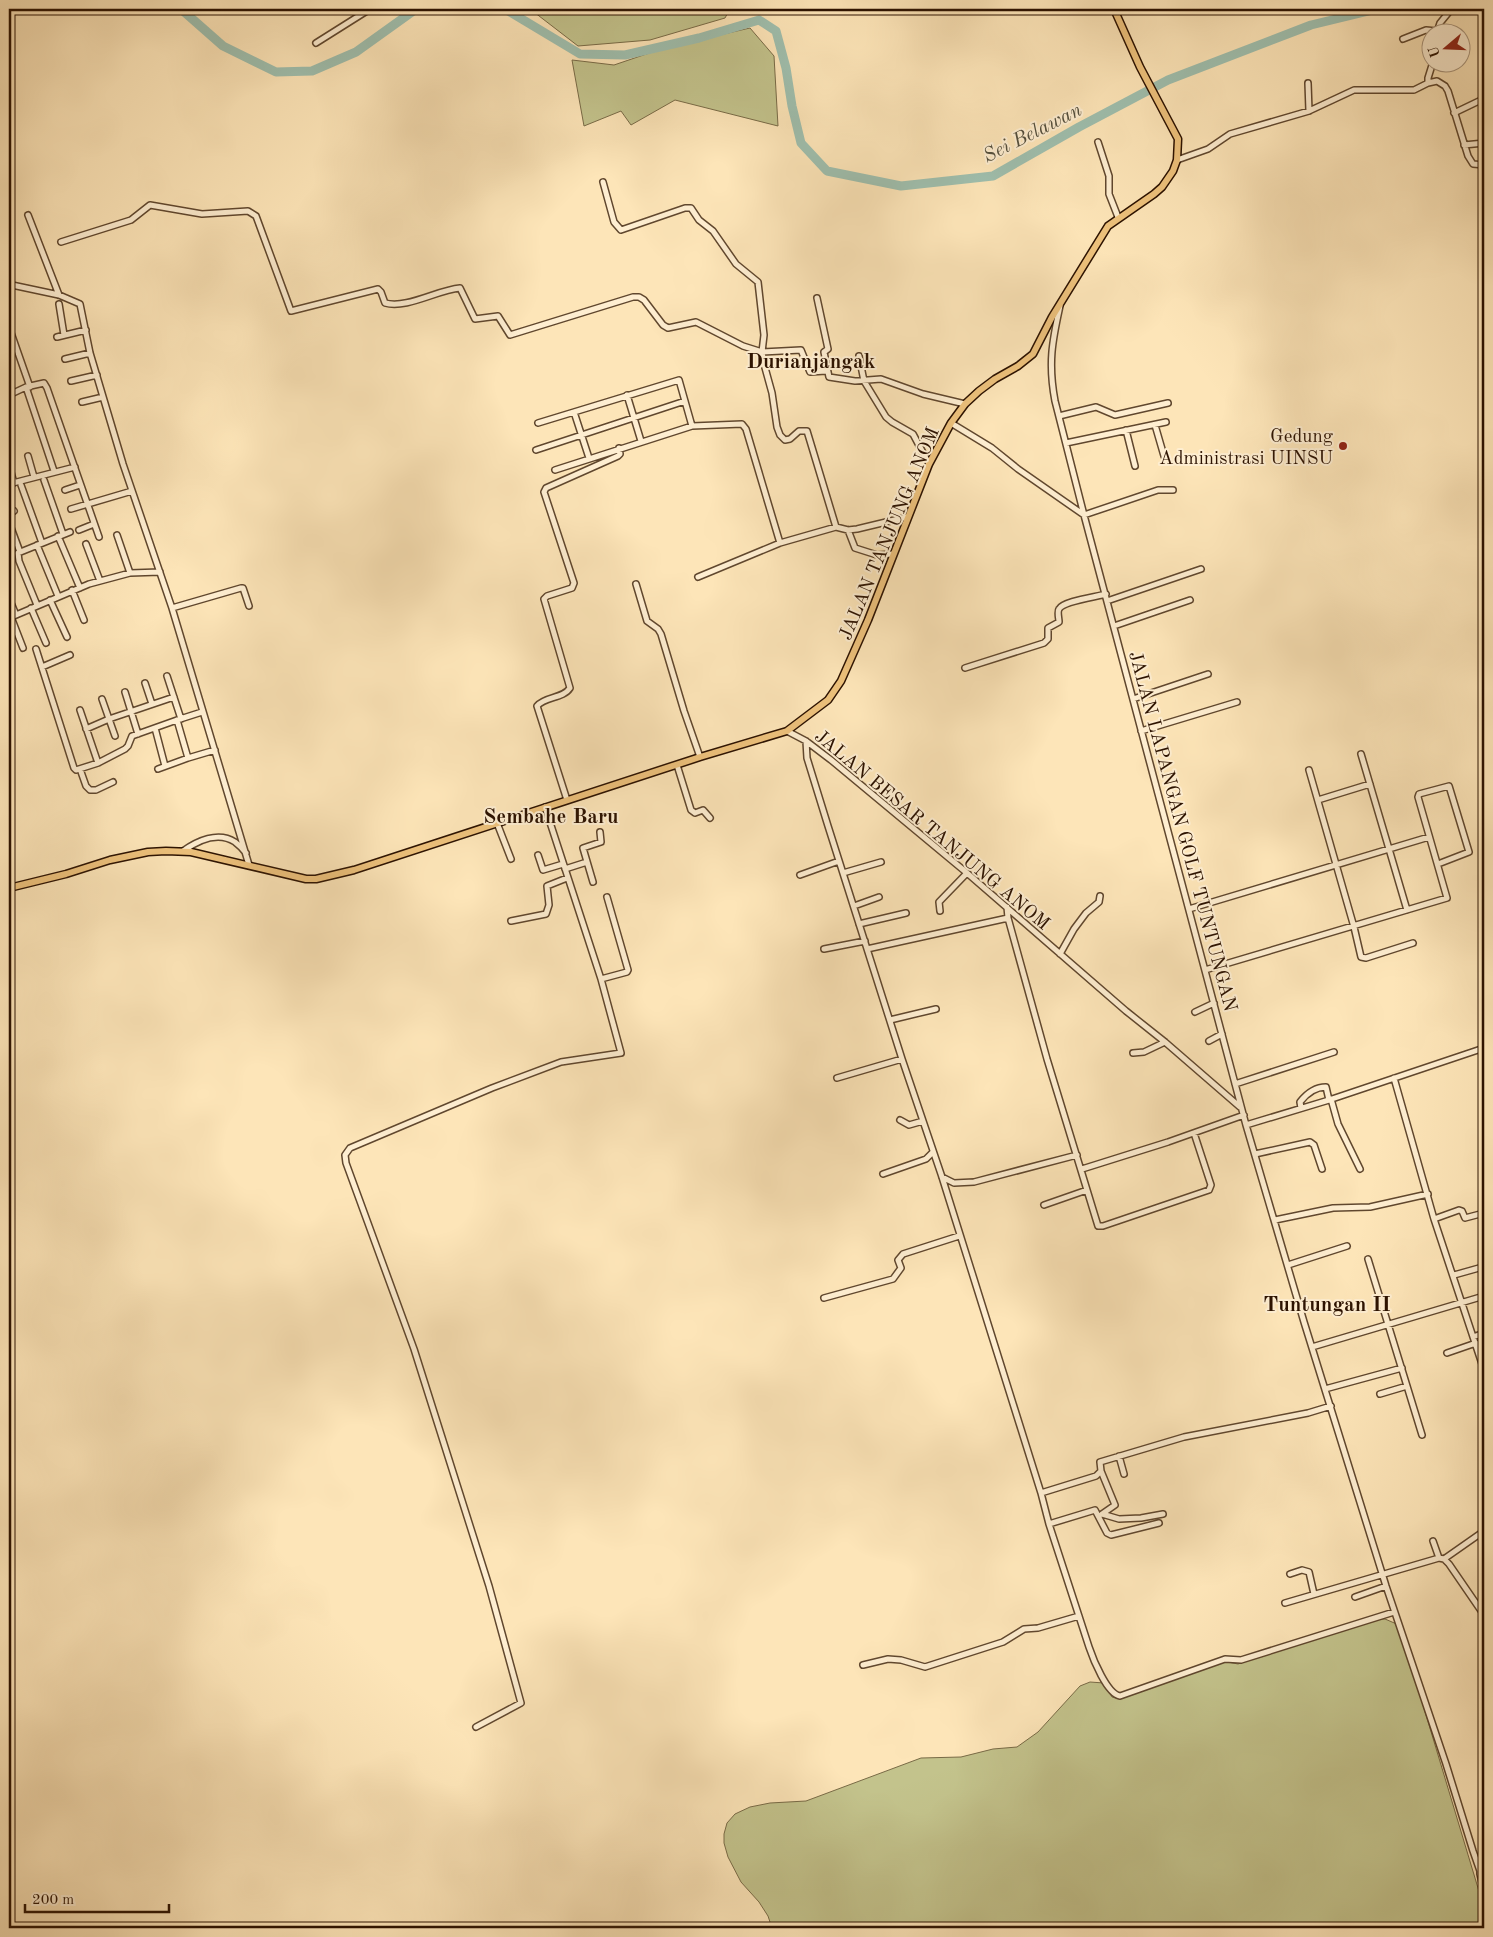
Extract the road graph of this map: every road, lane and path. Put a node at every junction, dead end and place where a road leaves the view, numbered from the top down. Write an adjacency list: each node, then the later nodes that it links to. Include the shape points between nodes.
1 (370, 9): 7 (street)
2 (1114, 9): 17 (main road, JALAN LAPANGAN GOLF TUNTUNGAN, via 1178,139)
3 (1449, 12): 4 (street)
4 (1441, 22)
5 (1420, 32): 6 (street)
6 (1403, 39)
7 (316, 43)
8 (1430, 72): 10 (street)
9 (1308, 83): 12 (street)
10 (1428, 83): 12 (street, via 1414,90 1354,90); 13 (street, via 1437,82 1445,86)
11 (1479, 101): 13 (street)
12 (1309, 111): 17 (street, via 1230,134 1208,149)
13 (1454, 113): 16 (street)
14 (1098, 142): 21 (street, via 1109,176 1108,194)
15 (1484, 143): 16 (street)
16 (1464, 145): 18 (street, via 1473,164)
17 (1177, 160): 21 (main road, JALAN LAPANGAN GOLF TUNTUNGAN, via 1158,191)
18 (1484, 165)
19 (603, 182): 32 (street, via 614,222 621,230 685,208 694,210 736,264 758,282 764,335)
20 (28, 215): 24 (street)
21 (1118, 217): 27 (main road, JALAN LAPANGAN GOLF TUNTUNGAN, via 1105,231)
22 (61, 242): 32 (street, via 131,220 150,205 202,214 248,211 256,216 291,311 378,289 385,303 401,304 460,288 475,319 498,316 510,335 639,297 668,328 696,322)
23 (12, 285): 24 (street)
24 (59, 295): 29 (street, via 80,304)
25 (817, 298): 36 (street, via 827,348 824,352 828,365)
26 (59, 304): 30 (street)
27 (1060, 306): 47 (main road, JALAN TANJUNG ANOM, via 1033,354 988,383); 49 (street, JALAN LAPANGAN GOLF TUNTUNGAN, via 1050,369)
28 (9, 327): 40 (street)
29 (86, 330): 30 (street); 33 (street)
30 (64, 335): 31 (street)
31 (57, 337)
32 (762, 352): 36 (street, via 801,350 810,372); 85 (street, via 780,435 788,440 799,431 807,432)
33 (90, 353): 35 (street); 37 (street)
34 (859, 356): 39 (street)
35 (65, 358)
36 (826, 371): 39 (street, via 831,378)
37 (97, 375): 38 (street); 43 (street)
38 (71, 381)
39 (864, 381): 47 (street, via 882,379 918,393); 65 (street, via 886,417 913,434)
40 (28, 387): 41 (street); 68 (street, via 44,383 47,388); 70 (street)
41 (9, 395)
42 (627, 395): 44 (street, via 679,380); 48 (street); 50 (street)
43 (103, 397): 45 (street); 78 (street)
44 (685, 401): 50 (street); 55 (street)
45 (82, 402)
46 (1168, 403): 49 (street, via 1115,415 1096,407)
47 (965, 404): 53 (main road, JALAN TANJUNG ANOM)
48 (574, 412): 52 (street); 57 (street)
49 (1059, 416): 59 (street, JALAN LAPANGAN GOLF TUNTUNGAN)
50 (633, 417): 57 (street); 58 (street)
51 (1166, 422): 54 (street)
52 (538, 423)
53 (951, 423): 65 (main road, JALAN TANJUNG ANOM); 81 (street, via 992,448)
54 (1155, 424): 56 (street); 63 (street)
55 (692, 426): 58 (street); 92 (street, via 744,424)
56 (1126, 430): 59 (street); 67 (street)
57 (581, 434): 61 (street); 64 (street)
58 (641, 441): 60 (street)
59 (1066, 443): 81 (street, JALAN LAPANGAN GOLF TUNTUNGAN)
60 (619, 448): 64 (street); 158 (street, via 618,456 546,488 544,492 574,583 572,588 544,598 570,688 537,706)
61 (536, 450)
62 (28, 456): 71 (street)
63 (1164, 456)
64 (589, 458): 69 (street)
65 (929, 464): 82 (main road, JALAN TANJUNG ANOM)
66 (9, 465): 73 (street)
67 (1135, 466)
68 (75, 467): 70 (street); 75 (street)
69 (555, 470)
70 (54, 472): 71 (street)
71 (34, 477): 73 (street)
72 (44, 480): 89 (street)
73 (12, 483)
74 (21, 485): 93 (street)
75 (80, 485): 76 (street); 79 (street)
76 (65, 490)
77 (1173, 490): 81 (street, via 1158,490)
78 (132, 491): 79 (street); 98 (street)
79 (86, 503): 80 (street); 83 (street)
80 (71, 509)
81 (1084, 515): 105 (street, JALAN LAPANGAN GOLF TUNTUNGAN)
82 (907, 517): 87 (street); 96 (main road, JALAN TANJUNG ANOM)
83 (94, 524): 86 (street); 91 (street)
84 (10, 525): 95 (street)
85 (836, 527): 87 (street); 92 (street)
86 (79, 530)
87 (848, 530): 96 (street, via 855,548 876,555)
88 (70, 532): 89 (street)
89 (61, 535): 93 (street); 103 (street)
90 (117, 535): 99 (street)
91 (99, 537)
92 (780, 543): 100 (street)
93 (40, 544): 95 (street); 106 (street)
94 (86, 544): 101 (street)
95 (20, 552): 111 (street, via 17,555)
96 (892, 554): 141 (main road, JALAN TANJUNG ANOM, via 868,620 841,680 828,700)
97 (1201, 569): 110 (street)
98 (160, 572): 99 (street); 114 (street)
99 (130, 573): 101 (street)
100 (698, 577)
101 (100, 581): 103 (street)
102 (636, 584): 148 (street, via 646,621 661,634)
103 (80, 588): 104 (street)
104 (72, 590): 106 (street); 116 (street)
105 (1106, 594): 110 (street, JALAN LAPANGAN GOLF TUNTUNGAN); 124 (street, via 1060,608 1059,622 1048,628 1048,638 1044,643)
106 (58, 596): 108 (street)
107 (9, 598): 115 (street)
108 (50, 600): 111 (street); 118 (street)
109 (1190, 600): 117 (street)
110 (1107, 601): 117 (street, JALAN LAPANGAN GOLF TUNTUNGAN)
111 (37, 605): 113 (street)
112 (249, 606): 114 (street, via 241,588)
113 (31, 608): 115 (street); 119 (street)
114 (172, 608): 136 (street)
115 (12, 617): 120 (street)
116 (84, 620)
117 (1114, 626): 131 (street, JALAN LAPANGAN GOLF TUNTUNGAN)
118 (67, 636)
119 (46, 643)
120 (23, 648)
121 (36, 649): 123 (street)
122 (70, 656): 123 (street)
123 (42, 667): 153 (street, via 74,768)
124 (964, 668)
125 (1208, 674): 131 (street)
126 (167, 676): 129 (street)
127 (145, 684): 133 (street)
128 (124, 692): 135 (street)
129 (174, 697): 133 (street); 138 (street)
130 (102, 699): 137 (street)
131 (1133, 699): 142 (street, JALAN LAPANGAN GOLF TUNTUNGAN)
132 (1237, 702): 142 (street)
133 (152, 704): 135 (street)
134 (80, 710): 139 (street)
135 (131, 711): 137 (street); 143 (street)
136 (202, 712): 138 (street); 146 (street)
137 (109, 719): 139 (street); 144 (street)
138 (179, 720): 140 (street); 149 (street)
139 (86, 728): 150 (street)
140 (155, 728): 143 (street); 152 (street)
141 (787, 731): 145 (street, JALAN BESAR TANJUNG ANOM); 148 (main road, JALAN BESAR TANJUNG ANOM)
142 (1142, 731): 188 (street, JALAN LAPANGAN GOLF TUNTUNGAN)
143 (138, 734): 150 (street, via 131,736 125,749)
144 (115, 736)
145 (806, 741): 170 (street, via 807,758); 178 (street, JALAN BESAR TANJUNG ANOM)
146 (214, 750): 149 (street); 167 (street)
147 (1360, 754): 157 (street)
148 (700, 757): 151 (main road, JALAN BESAR TANJUNG ANOM)
149 (188, 758): 152 (street)
150 (98, 763): 153 (street)
151 (677, 765): 158 (main road, JALAN BESAR TANJUNG ANOM); 161 (street, via 691,810 696,813 703,810)
152 (165, 766): 154 (street)
153 (80, 769): 156 (street, via 90,790)
154 (158, 769)
155 (1309, 770): 159 (street)
156 (113, 782)
157 (1370, 784): 159 (street); 165 (street)
158 (567, 800): 160 (main road, JALAN BESAR TANJUNG ANOM)
159 (1318, 800): 175 (street)
160 (545, 808): 162 (main road, JALAN BESAR TANJUNG ANOM); 176 (street)
161 (710, 818)
162 (497, 823): 169 (street); 174 (main road, JALAN BESAR TANJUNG ANOM, via 354,870 316,879 297,878)
163 (600, 832): 171 (street, via 601,842 583,848)
164 (1429, 837): 165 (street); 173 (street); 173 (street, via 1418,794 1449,786 1469,852)
165 (1388, 849): 175 (street); 189 (street)
166 (183, 851): 167 (street, via 204,839 223,838 234,841); 174 (main road, JALAN BESAR TANJUNG ANOM); 182 (main road, JALAN BESAR TANJUNG ANOM, via 157,851 124,857)
167 (246, 853): 174 (street)
168 (538, 855): 176 (street, via 544,870)
169 (511, 859)
170 (839, 861): 177 (street); 179 (street)
171 (587, 862): 176 (street); 181 (street)
172 (881, 862): 177 (street)
173 (1438, 864): 189 (street, via 1448,898)
174 (249, 865)
175 (1335, 865): 188 (street); 195 (street)
176 (564, 866): 180 (street)
177 (843, 873): 186 (street)
178 (967, 873): 187 (street, JALAN BESAR TANJUNG ANOM); 190 (street, via 939,902)
179 (800, 875)
180 (567, 878): 193 (street, via 547,886 549,905 546,914); 202 (street)
181 (593, 882)
182 (9, 888)
183 (1100, 896): 200 (street, via 1099,902 1074,929)
184 (607, 897): 202 (street, via 628,970)
185 (879, 897): 186 (street)
186 (854, 906): 194 (street)
187 (1007, 906): 192 (street); 200 (street, JALAN BESAR TANJUNG ANOM)
188 (1189, 908): 201 (street, JALAN LAPANGAN GOLF TUNTUNGAN)
189 (1407, 910): 195 (street)
190 (940, 911)
191 (906, 913): 194 (street)
192 (1008, 918): 199 (street); 227 (street)
193 (511, 921)
194 (859, 924): 196 (street)
195 (1354, 927): 197 (street, via 1361,957 1364,958); 201 (street)
196 (864, 941): 198 (street); 199 (street)
197 (1413, 943)
198 (824, 949)
199 (867, 949): 206 (street)
200 (1060, 954): 209 (street, JALAN BESAR TANJUNG ANOM)
201 (1205, 970): 203 (street, JALAN LAPANGAN GOLF TUNTUNGAN)
202 (601, 979): 282 (street, via 621,1053 561,1062 350,1148 345,1155 414,1349 489,1586 521,1703)
203 (1214, 1003): 205 (street); 207 (street, JALAN LAPANGAN GOLF TUNTUNGAN)
204 (936, 1009): 206 (street)
205 (1195, 1012)
206 (890, 1020): 213 (street)
207 (1222, 1034): 208 (street); 216 (street, JALAN LAPANGAN GOLF TUNTUNGAN)
208 (1209, 1040)
209 (1165, 1042): 212 (street); 218 (street, JALAN BESAR TANJUNG ANOM)
210 (1484, 1048): 215 (street)
211 (1334, 1052): 216 (street)
212 (1133, 1054)
213 (902, 1059): 214 (street); 222 (street)
214 (836, 1078)
215 (1394, 1078): 217 (street); 234 (street)
216 (1235, 1084): 218 (street, JALAN LAPANGAN GOLF TUNTUNGAN)
217 (1330, 1099): 219 (street); 219 (street, via 1326,1087 1323,1087 1308,1092 1300,1102); 230 (street)
218 (1241, 1107): 220 (street, JALAN LAPANGAN GOLF TUNTUNGAN)
219 (1300, 1108): 223 (street)
220 (1244, 1116): 223 (street, JALAN LAPANGAN GOLF TUNTUNGAN); 224 (street)
221 (900, 1120): 222 (street, via 909,1125)
222 (923, 1121): 225 (street)
223 (1246, 1125): 226 (street, JALAN LAPANGAN GOLF TUNTUNGAN)
224 (1194, 1133): 228 (street); 233 (street, via 1211,1185 1209,1190 1101,1227)
225 (933, 1152): 231 (street, via 926,1159); 232 (street)
226 (1255, 1154): 229 (street, via 1310,1142); 238 (street, JALAN LAPANGAN GOLF TUNTUNGAN)
227 (1077, 1156): 228 (street); 232 (street, via 974,1182 954,1183)
228 (1082, 1169): 233 (street)
229 (1322, 1169)
230 (1360, 1169)
231 (883, 1174)
232 (942, 1177): 239 (street)
233 (1087, 1190): 235 (street)
234 (1428, 1194): 237 (street); 238 (street, via 1370,1207 1333,1208)
235 (1044, 1205)
236 (1484, 1213): 237 (street, via 1465,1218 1459,1210)
237 (1434, 1219): 244 (street)
238 (1275, 1220): 242 (street, JALAN LAPANGAN GOLF TUNTUNGAN)
239 (959, 1236): 246 (street, via 903,1254 898,1260 901,1268 893,1279); 264 (street)
240 (1347, 1246): 242 (street)
241 (1368, 1259): 248 (street)
242 (1288, 1265): 252 (street, JALAN LAPANGAN GOLF TUNTUNGAN)
243 (1479, 1268): 244 (street)
244 (1454, 1275): 247 (street)
245 (1484, 1296): 247 (street)
246 (824, 1298)
247 (1463, 1302): 248 (street); 250 (street)
248 (1388, 1323): 252 (street); 254 (street)
249 (1484, 1333): 250 (street)
250 (1474, 1337): 251 (street)
251 (1476, 1343): 253 (street); 255 (street)
252 (1312, 1347): 257 (street, JALAN LAPANGAN GOLF TUNTUNGAN)
253 (1447, 1353)
254 (1402, 1368): 256 (street); 257 (street)
255 (1484, 1370)
256 (1407, 1386): 258 (street); 260 (street)
257 (1326, 1389): 259 (street, JALAN LAPANGAN GOLF TUNTUNGAN)
258 (1380, 1394)
259 (1331, 1406): 261 (street, via 1184,1437); 273 (street, JALAN LAPANGAN GOLF TUNTUNGAN)
260 (1422, 1435)
261 (1119, 1456): 262 (street, via 1100,1462); 263 (street)
262 (1101, 1471): 264 (street, via 1096,1476); 265 (street, via 1115,1505)
263 (1124, 1474)
264 (1041, 1493): 268 (street)
265 (1100, 1514): 266 (street, via 1119,1519); 267 (street, via 1107,1533 1111,1535); 268 (street, via 1095,1510 1089,1511)
266 (1163, 1514)
267 (1159, 1523)
268 (1049, 1524): 280 (street)
269 (1484, 1531): 271 (street)
270 (1433, 1541): 271 (street)
271 (1441, 1558): 273 (street); 279 (street)
272 (1290, 1574): 275 (street, via 1302,1570 1308,1572)
273 (1382, 1575): 274 (street, JALAN LAPANGAN GOLF TUNTUNGAN); 275 (street)
274 (1386, 1586): 276 (street); 278 (street, JALAN LAPANGAN GOLF TUNTUNGAN)
275 (1314, 1594): 277 (street)
276 (1355, 1596)
277 (1285, 1602)
278 (1394, 1612): 280 (street, via 1241,1660 1225,1659 1120,1696 1113,1693 1096,1666); 283 (street, JALAN LAPANGAN GOLF TUNTUNGAN)
279 (1484, 1615)
280 (1079, 1616): 281 (street, via 1024,1629 1002,1642 925,1667 888,1659)
281 (863, 1664)
282 (476, 1728)
283 (1482, 1870): 284 (street, JALAN LAPANGAN GOLF TUNTUNGAN)
284 (1484, 1892)

